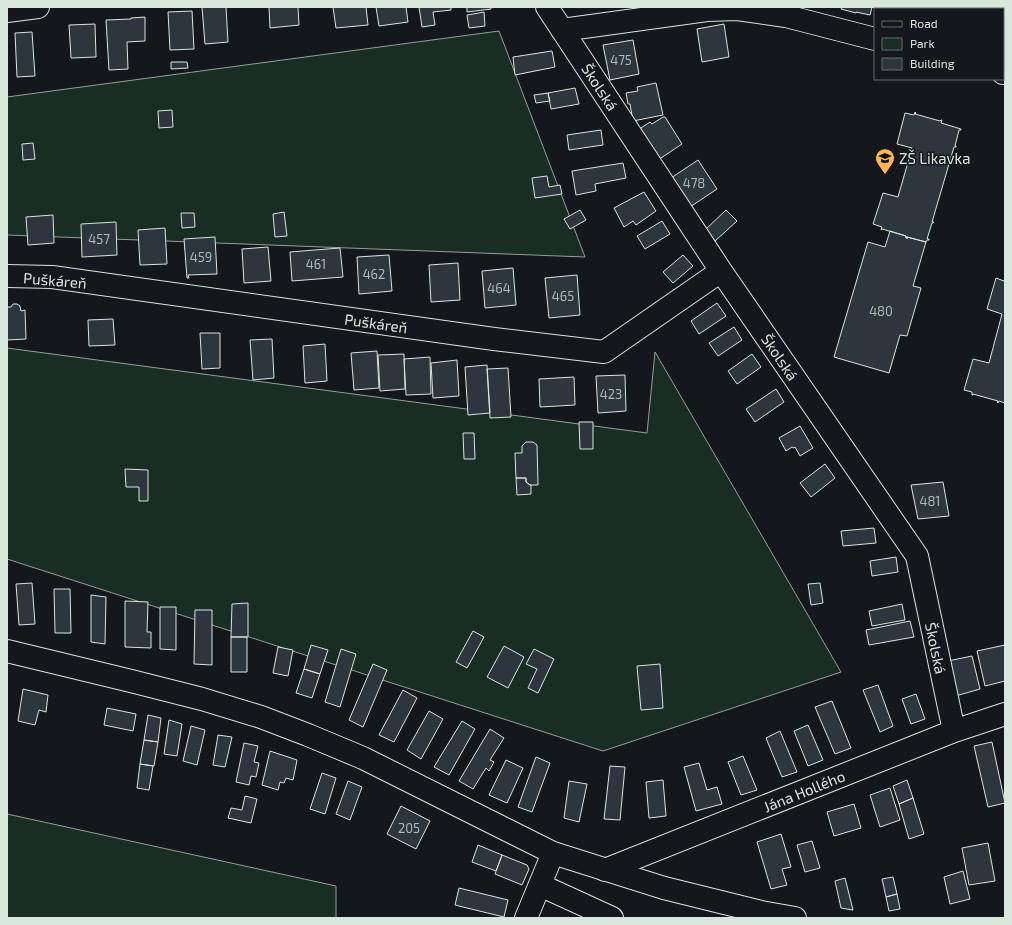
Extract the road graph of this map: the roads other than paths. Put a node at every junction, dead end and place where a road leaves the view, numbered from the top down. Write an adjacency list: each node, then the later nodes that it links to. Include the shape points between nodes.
1 (38, 7): 3 (street)
2 (547, 7): 4 (street, Školská)
3 (7, 11)
4 (562, 30): 5 (street, via 707,10 737,9 786,16); 6 (street, Školská)
5 (874, 39)
6 (721, 271): 7 (street, Puškáreň, via 604,352 52,277); 10 (street, Školská, via 917,556)
7 (7, 276)
8 (7, 652): 11 (street, via 180,694 261,717 363,758)
9 (1005, 714): 10 (street, Jána Hollého)
10 (954, 731): 12 (street, Jána Hollého)
11 (553, 853): 12 (street); 13 (street)
12 (605, 870): 16 (street, via 664,888)
13 (540, 885): 14 (street); 15 (street)
14 (526, 918)
15 (612, 918)
16 (795, 918)

